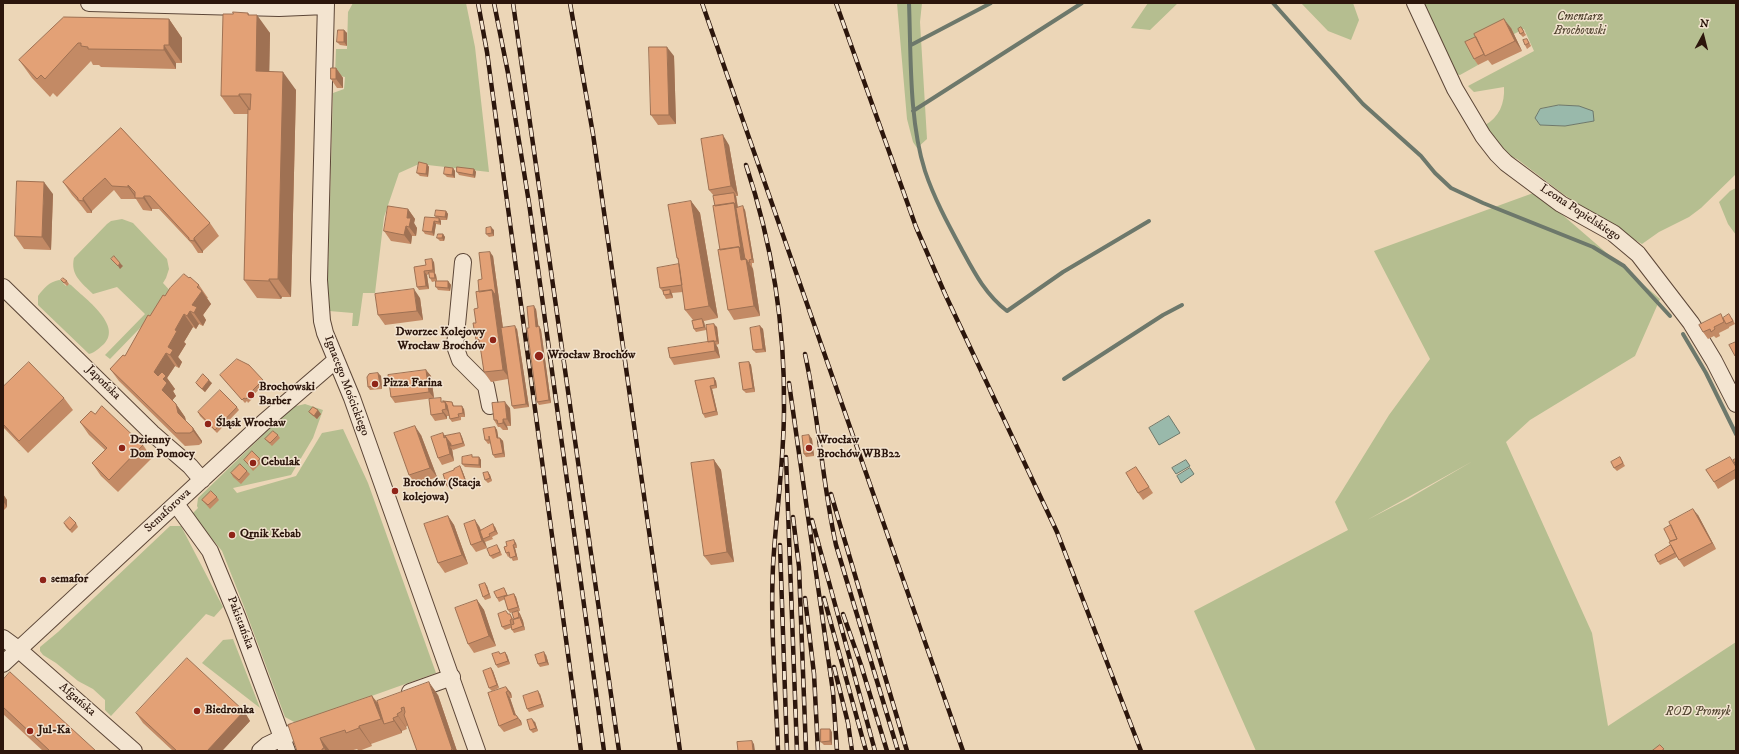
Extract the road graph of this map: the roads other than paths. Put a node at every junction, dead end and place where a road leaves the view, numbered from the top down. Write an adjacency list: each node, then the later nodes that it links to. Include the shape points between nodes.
1 (89, 3): 3 (street, via 279,8)
2 (1415, 3): 7 (street, Leona Popielskiego, via 1455,89 1497,154 1561,204 1613,233 1638,254 1691,323)
3 (326, 4): 6 (street, Ignacego Mościckiego, via 319,280 322,321)
4 (463, 262): 8 (street, via 455,346 460,360 486,386)
5 (3, 287): 9 (street, Japońska)
6 (336, 360): 9 (street, Semaforowa); 14 (street, Ignacego Mościckiego)
7 (1736, 404)
8 (490, 406)
9 (202, 480): 10 (street, Semaforowa)
10 (176, 504): 12 (street, Semaforowa); 17 (street, Pakistańska, via 210,551)
11 (3, 638): 12 (street, Afgańska)
12 (18, 649): 13 (street, Semaforowa); 18 (street, Afgańska)
13 (3, 664)
14 (452, 677): 15 (street); 20 (street, Ignacego Mościckiego)
15 (395, 697)
16 (307, 728): 17 (street)
17 (285, 744): 19 (street, via 266,745)
18 (134, 751)
19 (260, 751)
20 (477, 751)

